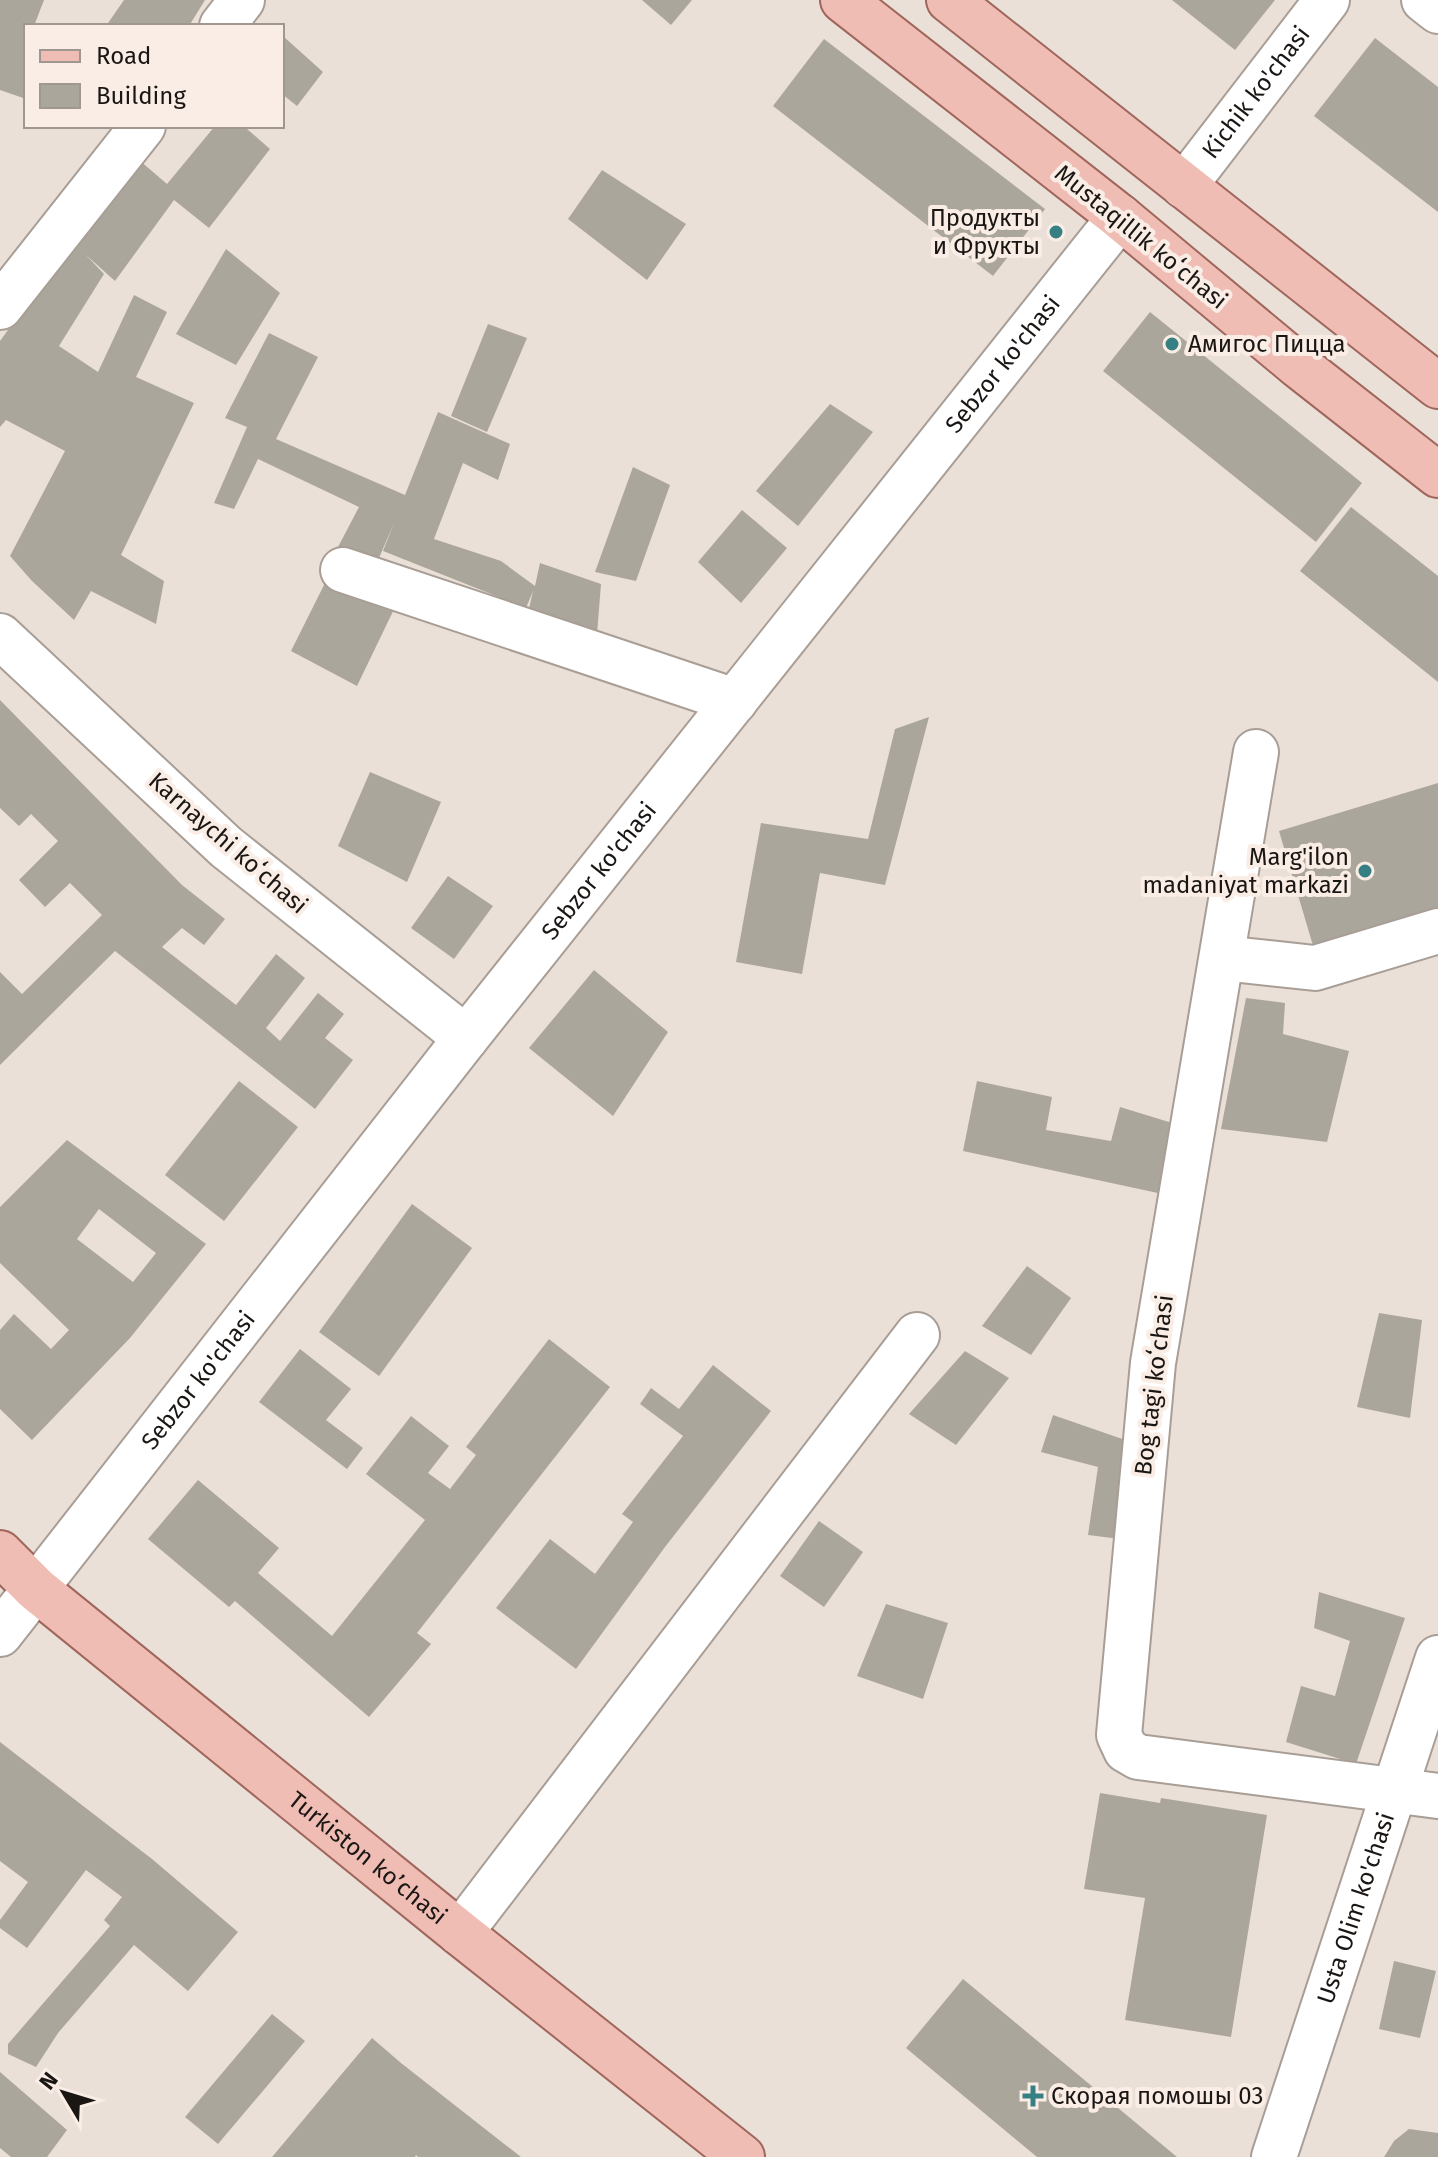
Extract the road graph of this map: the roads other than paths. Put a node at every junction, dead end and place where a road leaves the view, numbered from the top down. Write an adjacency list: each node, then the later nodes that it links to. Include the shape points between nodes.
1 (242, 0): 7 (street)
2 (843, 0): 10 (main road, Mustaqillik koʻchasi)
3 (949, 0): 9 (main road)
4 (1327, 0): 9 (street, Kichik ko'chasi)
5 (1424, 0): 6 (street)
6 (1438, 11)
7 (224, 24)
8 (141, 128): 11 (street)
9 (1184, 186): 12 (main road)
10 (1120, 217): 13 (main road, Mustaqillik koʻchasi); 16 (street, Sebzor ko'chasi)
11 (0, 307)
12 (1438, 386)
13 (1438, 475)
14 (343, 570): 16 (street)
15 (0, 636): 20 (street, Karnaychi koʻchasi, via 226,847)
16 (735, 701): 20 (street, Sebzor ko'chasi)
17 (1256, 752): 19 (street, Bog tagi koʻchasi)
18 (1438, 931): 19 (street, via 1315,968)
19 (1222, 958): 26 (street, Bog tagi koʻchasi, via 1153,1363 1119,1735 1126,1750 1138,1757)
20 (466, 1038): 23 (street, Sebzor ko'chasi)
21 (917, 1335): 28 (street)
22 (0, 1553): 23 (main road, Turkiston ko’chasi)
23 (36, 1589): 24 (street, Sebzor ko'chasi); 28 (main road, Turkiston ko’chasi)
24 (0, 1634)
25 (1438, 1658): 26 (street, Usta Olim ko'chasi)
26 (1395, 1790): 27 (street, Bog tagi koʻchasi); 30 (street, Usta Olim ko'chasi)
27 (1438, 1796)
28 (460, 1933): 29 (main road, Turkiston ko’chasi)
29 (742, 2157)
30 (1274, 2157)

